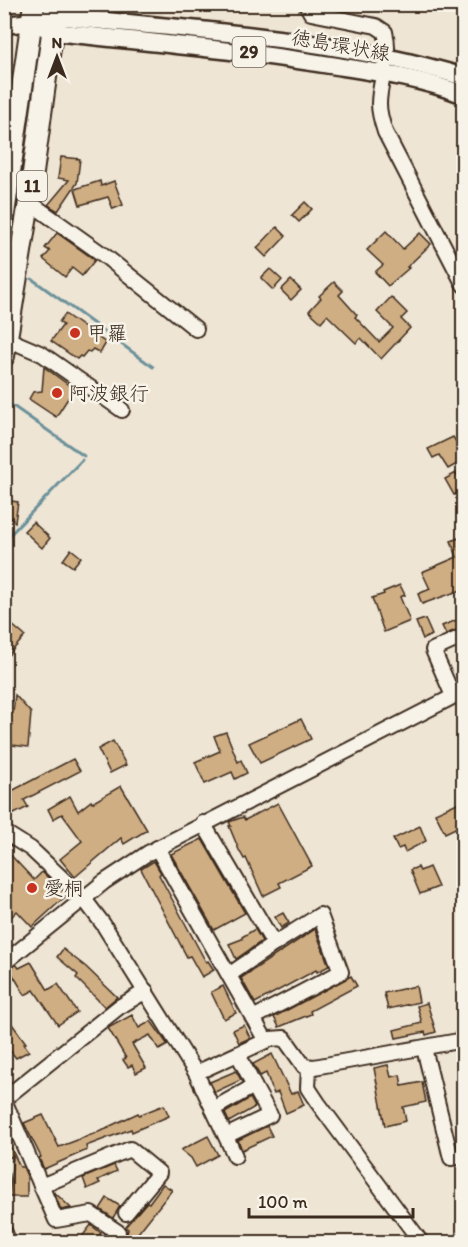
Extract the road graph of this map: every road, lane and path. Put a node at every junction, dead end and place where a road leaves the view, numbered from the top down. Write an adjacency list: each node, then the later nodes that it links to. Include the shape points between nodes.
1 (306, 4): 5 (street, via 311,13 382,29 387,39)
2 (33, 13): 3 (main road, 徳島環状線 / 29); 4 (main road, 徳島環状線 / 29); 9 (highway, 11)
3 (55, 17): 5 (main road, 徳島環状線 / 29, via 272,38); 8 (highway, 11)
4 (4, 25)
5 (386, 65): 6 (main road, 徳島環状線 / 29); 7 (main road, 徳島環状線 / 29, via 419,81); 10 (street, via 379,100 385,132)
6 (464, 77)
7 (464, 95)
8 (29, 202): 11 (street, via 105,256); 12 (highway, 11)
9 (4, 214)
10 (464, 285)
11 (196, 329)
12 (6, 347): 13 (street, via 42,354)
13 (122, 410)
14 (464, 636): 15 (street, via 433,650)
15 (458, 693): 16 (street)
16 (203, 823): 18 (street); 20 (street)
17 (4, 832): 19 (street, via 32,849)
18 (158, 848): 19 (street); 22 (street)
19 (84, 899): 21 (street); 23 (street)
20 (274, 944): 22 (street); 24 (street, via 320,915 341,972)
21 (4, 963)
22 (229, 975): 24 (street)
23 (146, 991): 30 (street); 32 (street, via 119,1007)
24 (253, 1018): 26 (street)
25 (464, 1040): 27 (street)
26 (266, 1041): 28 (street); 29 (street, via 284,1038 304,1066)
27 (424, 1048): 29 (street); 36 (street, via 451,1158)
28 (238, 1054): 30 (street); 31 (street)
29 (309, 1067): 42 (street, via 308,1088)
30 (196, 1073): 33 (street)
31 (255, 1086): 33 (street); 34 (street, via 270,1115)
32 (4, 1099): 37 (street)
33 (213, 1109): 34 (street)
34 (226, 1136): 35 (street)
35 (235, 1156)
36 (464, 1156)
37 (41, 1186): 38 (street, via 130,1149 159,1173); 41 (street, via 56,1220 91,1214 118,1232)
38 (126, 1213)
39 (4, 1231): 40 (street)
40 (9, 1242)
41 (109, 1242)
42 (421, 1242)

